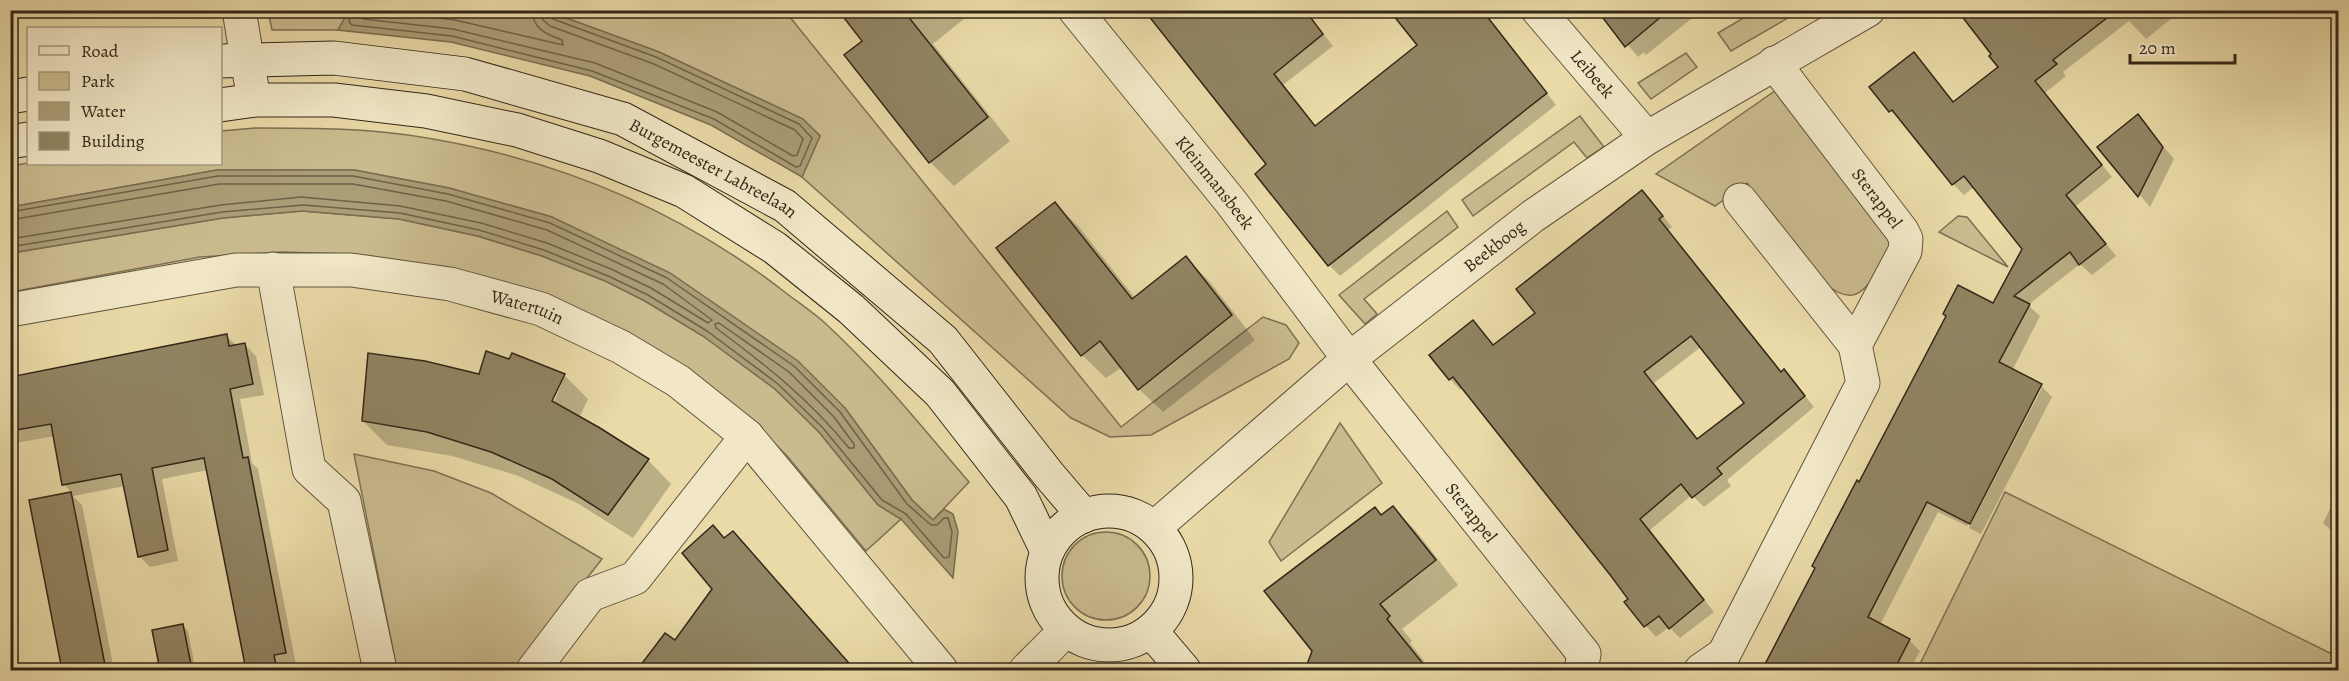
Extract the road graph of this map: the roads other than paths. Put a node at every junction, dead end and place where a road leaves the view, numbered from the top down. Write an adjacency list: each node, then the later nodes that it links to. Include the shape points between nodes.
1 (239, 10): 5 (street)
2 (1075, 10): 18 (street, Kleinmansbeek, via 1231,202)
3 (1538, 10): 11 (street, Leibeek)
4 (1868, 10): 6 (street, Beekboog)
5 (234, 60): 9 (street); 20 (street, Burgemeester Labreelaan, via 334,58 465,74 623,119 785,206 943,340)
6 (1774, 63): 11 (street, Beekboog); 17 (street, Sterappel, via 1906,239 1905,251)
7 (27, 94): 8 (street)
8 (10, 98)
9 (254, 100): 10 (street, Burgemeester Labreelaan); 22 (street, Burgemeester Labreelaan, via 334,100 438,113 517,130 589,153 684,191 775,248 851,309 940,393 1021,497)
10 (222, 105)
11 (1647, 138): 18 (street, Beekboog, via 1533,216)
12 (27, 139): 13 (street)
13 (10, 142)
14 (1740, 200): 17 (street)
15 (273, 269): 16 (street, Watertuin, via 236,270); 19 (street, Watertuin, via 351,270 450,284 541,309 621,347 678,381); 25 (street, via 309,469 344,501)
16 (10, 310)
17 (1855, 345): 31 (street, via 1863,383 1724,654)
18 (1349, 359): 21 (street, Beekboog); 30 (street, Sterappel, via 1584,654)
19 (747, 436): 26 (street, via 635,578 590,595); 27 (street, Watertuin)
20 (1084, 516): 21 (street, via 1102,511 1121,512); 22 (street, via 1062,530)
21 (1154, 528): 24 (street, via 1168,546 1176,569 1175,592 1166,614)
22 (1047, 550): 23 (street, via 1041,572 1043,594 1051,614)
23 (1066, 630): 24 (street, via 1086,642 1108,646 1131,642); 28 (street)
24 (1151, 631): 29 (street)
25 (380, 670)
26 (533, 670)
27 (941, 670)
28 (1026, 670)
29 (1184, 670)
30 (1581, 670)
31 (1701, 670)

